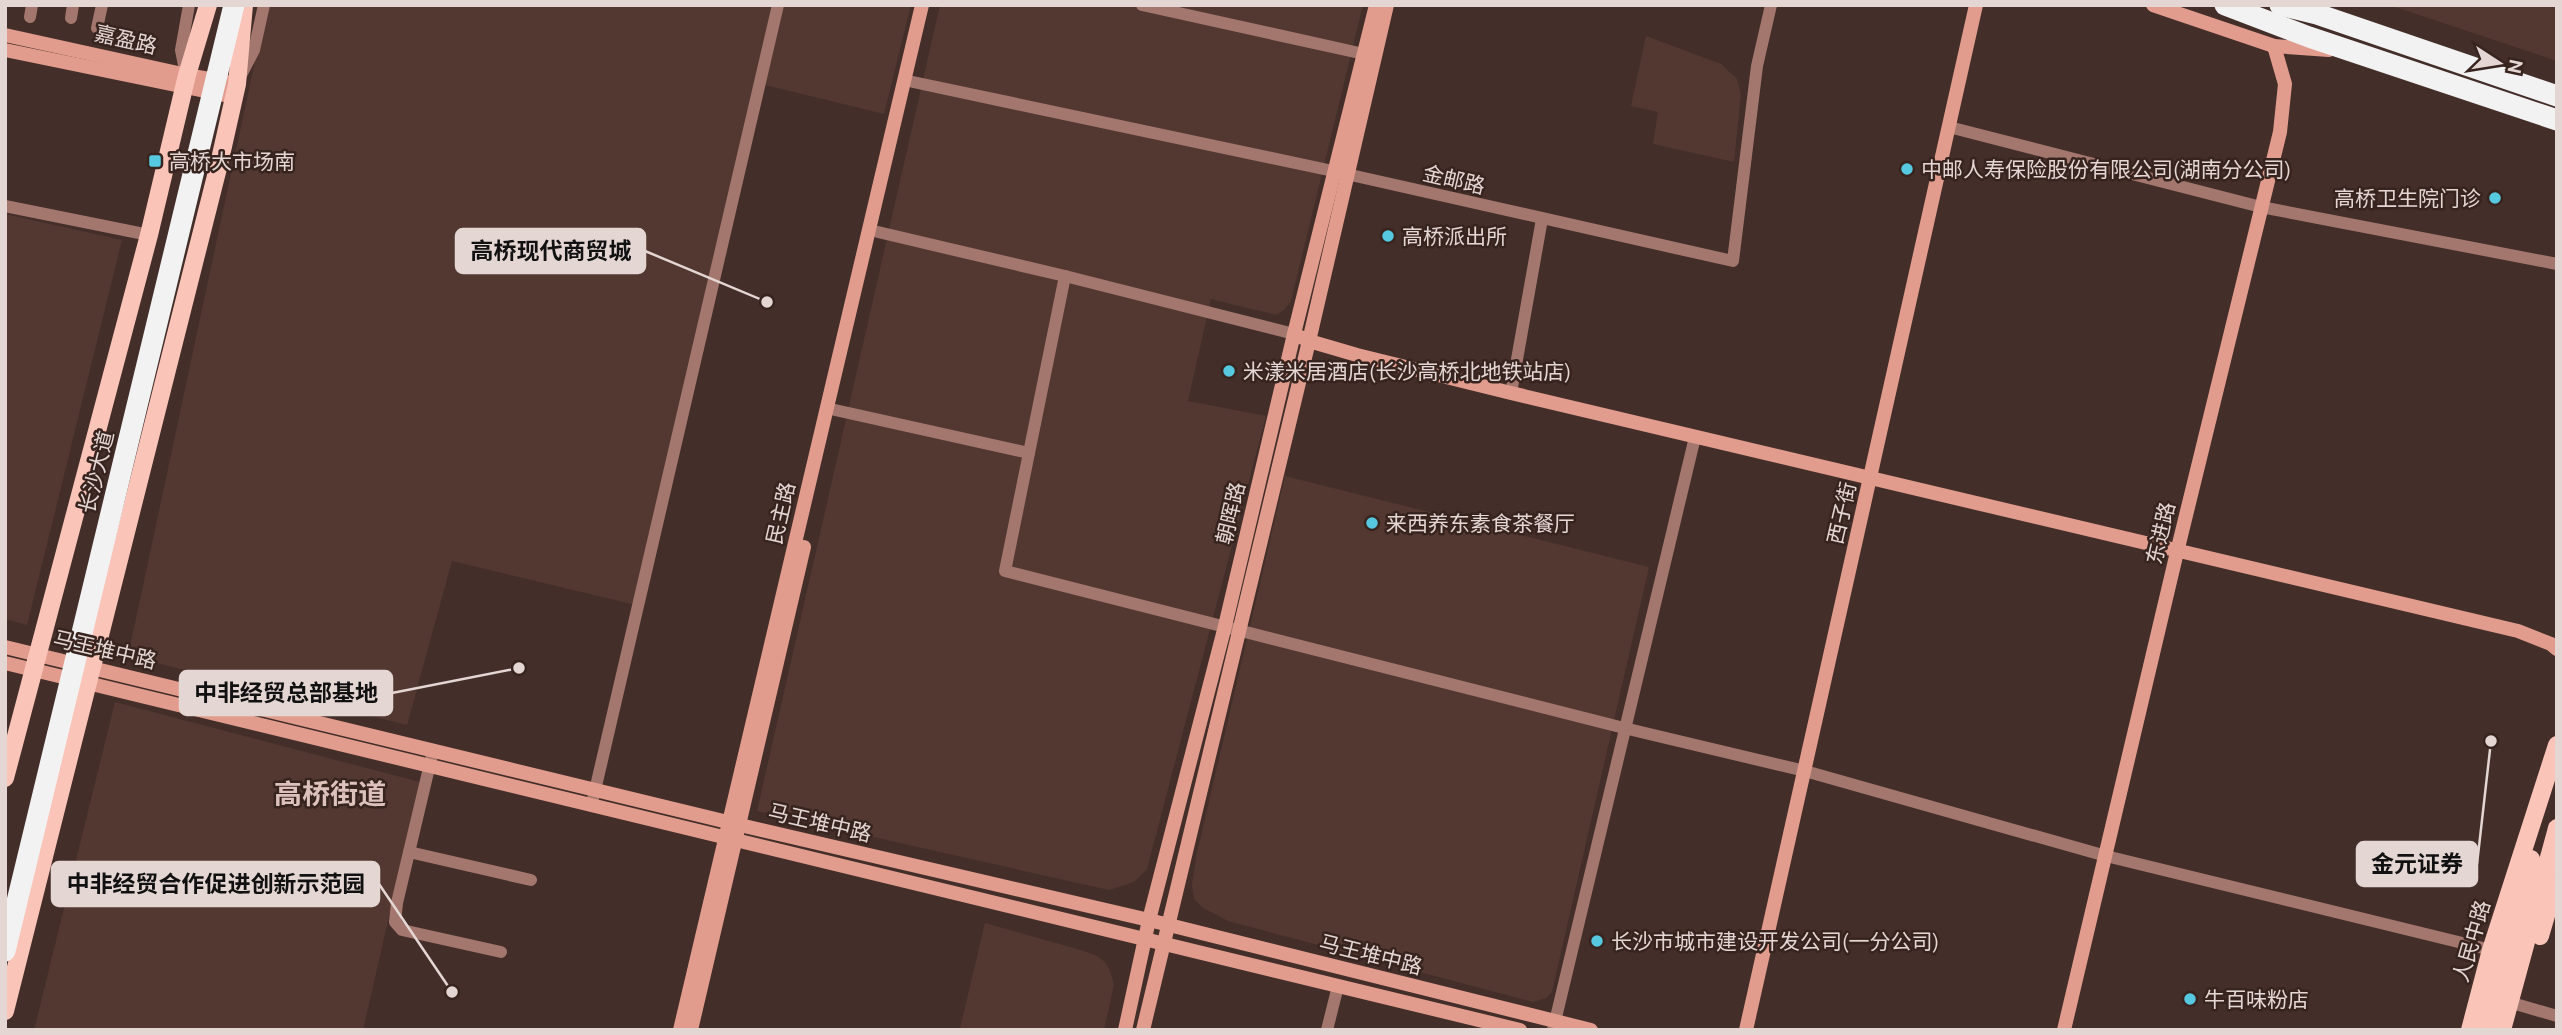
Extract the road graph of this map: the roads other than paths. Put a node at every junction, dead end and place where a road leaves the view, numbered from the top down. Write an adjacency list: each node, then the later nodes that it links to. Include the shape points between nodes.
1 (102, 5): 18 (street)
2 (189, 5): 24 (street, via 181,50)
3 (208, 5): 24 (main road)
4 (264, 5): 26 (street, via 254,50)
5 (778, 5): 61 (street)
6 (922, 5): 63 (street, 民主路)
7 (932, 5): 25 (street, 民主路)
8 (1142, 5): 23 (street)
9 (1376, 5): 23 (street, 朝晖路)
10 (1387, 5): 32 (street, 朝晖路)
11 (1771, 5): 35 (street, 金邮路, via 1757,66 1734,261)
12 (1976, 5): 30 (street, 西子街)
13 (2153, 5): 20 (street)
14 (2265, 5): 17 (highway)
15 (236, 6): 26 (main road, via 243,28); 70 (highway, 长沙大道, via 202,99); 76 (highway, 长沙大道)
16 (2229, 7): 17 (highway); 22 (highway)
17 (2300, 16): 27 (highway); 28 (highway); 29 (highway)
18 (97, 28)
19 (5, 35): 24 (street, 嘉盈路)
20 (2274, 46): 22 (street); 34 (street, 东进路, via 2285,84 2280,132)
21 (5, 50): 24 (street, 嘉盈路)
22 (2329, 50): 31 (highway)
23 (1364, 54): 32 (street, 朝晖路)
24 (186, 81): 26 (street, 嘉盈路); 37 (main road)
25 (913, 82): 32 (street, 金邮路); 36 (street, 民主路)
26 (235, 91): 53 (main road)
27 (2557, 96)
28 (2557, 108)
29 (2557, 120)
30 (1950, 127): 34 (street); 46 (street, 西子街)
31 (2557, 129)
32 (1340, 173): 35 (street, 金邮路); 40 (street, 朝晖路); 41 (street, 朝晖路)
33 (5, 206): 37 (street)
34 (2261, 207): 38 (street); 47 (street, 东进路)
35 (1542, 219): 42 (street)
36 (878, 232): 39 (street); 43 (street, 民主路)
37 (149, 236): 51 (main road)
38 (2557, 264)
39 (1065, 276): 40 (street); 45 (street)
40 (1294, 334): 41 (street); 48 (street, 朝晖路)
41 (1309, 341): 42 (street); 48 (street, 朝晖路)
42 (1511, 393): 44 (street)
43 (835, 410): 45 (street); 63 (street, 民主路)
44 (1695, 437): 46 (street); 54 (street)
45 (1029, 453): 48 (street, via 1005,571)
46 (1870, 479): 47 (street); 59 (street, 西子街)
47 (2177, 552): 50 (street, via 2518,631); 67 (street, 东进路)
48 (1232, 628): 54 (street); 71 (street, 朝晖路); 72 (street, 朝晖路)
49 (5, 647): 51 (street)
50 (2557, 649)
51 (37, 662): 52 (street); 53 (street, 马王堆中路); 60 (main road)
52 (5, 663)
53 (90, 675): 56 (street, 马王堆中路); 58 (street, 马王堆中路); 80 (main road)
54 (1624, 729): 59 (street); 82 (street)
55 (2557, 745): 75 (main road, 人民中路)
56 (433, 751): 58 (street); 61 (street, 马王堆中路)
57 (2557, 758): 93 (main road, 人民中路)
58 (428, 767): 62 (street, 马王堆中路); 66 (street)
59 (1805, 771): 67 (street); 90 (street, 西子街)
60 (5, 778)
61 (595, 790): 62 (street); 63 (street, 马王堆中路)
62 (591, 806): 65 (street, 马王堆中路)
63 (734, 823): 65 (street, 民主路); 71 (street, 马王堆中路)
64 (2557, 828): 94 (main road)
65 (731, 839): 73 (street, 马王堆中路); 83 (street, 民主路); 84 (street, 民主路)
66 (409, 852): 69 (street); 77 (street, via 395,912 398,927)
67 (2106, 856): 75 (street); 91 (street, 东进路)
68 (2557, 878): 79 (main road)
69 (531, 880)
70 (5, 905)
71 (1149, 920): 72 (street, 马王堆中路); 73 (street, 朝晖路)
72 (1168, 925): 74 (street, 朝晖路); 82 (street, 马王堆中路)
73 (1146, 939): 74 (street, 马王堆中路); 85 (street, 朝晖路)
74 (1163, 943): 78 (street, 马王堆中路); 86 (street, 朝晖路)
75 (2491, 950): 92 (main road, 人民中路)
76 (5, 951)
77 (501, 952)
78 (1338, 986): 87 (street); 88 (street, 马王堆中路)
79 (2519, 1005): 81 (street); 95 (main road)
80 (5, 1011)
81 (2557, 1016)
82 (1554, 1025): 89 (street, 马王堆中路)
83 (680, 1030)
84 (691, 1030)
85 (1125, 1030)
86 (1143, 1030)
87 (1327, 1030)
88 (1520, 1030)
89 (1591, 1030)
90 (1746, 1030)
91 (2064, 1030)
92 (2470, 1030)
93 (2488, 1030)
94 (2502, 1030)
95 (2512, 1030)

